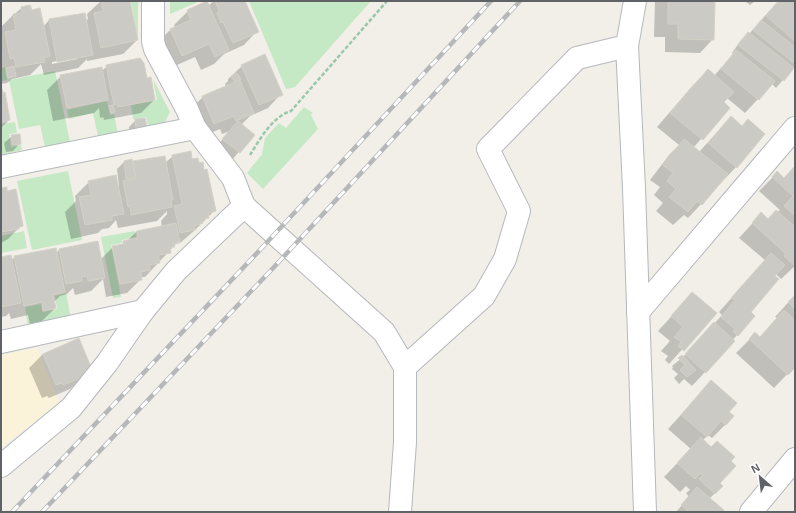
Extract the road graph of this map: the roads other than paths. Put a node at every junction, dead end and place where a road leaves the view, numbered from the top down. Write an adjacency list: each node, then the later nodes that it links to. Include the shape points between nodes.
1 (153, 1): 4 (street, via 155,50 188,109)
2 (635, 1): 3 (street)
3 (627, 46): 9 (street); 11 (street, via 577,58 488,149 519,211 505,259 484,296)
4 (195, 128): 6 (street); 7 (street, via 233,178)
5 (795, 128): 9 (street)
6 (1, 167)
7 (244, 206): 8 (street, via 176,271); 11 (street, via 384,332)
8 (143, 312): 10 (street); 13 (street, via 71,408)
9 (638, 312): 15 (street)
10 (1, 342)
11 (405, 367): 14 (street, via 405,442)
12 (795, 459): 16 (street)
13 (1, 466)
14 (400, 512)
15 (645, 512)
16 (751, 512)

